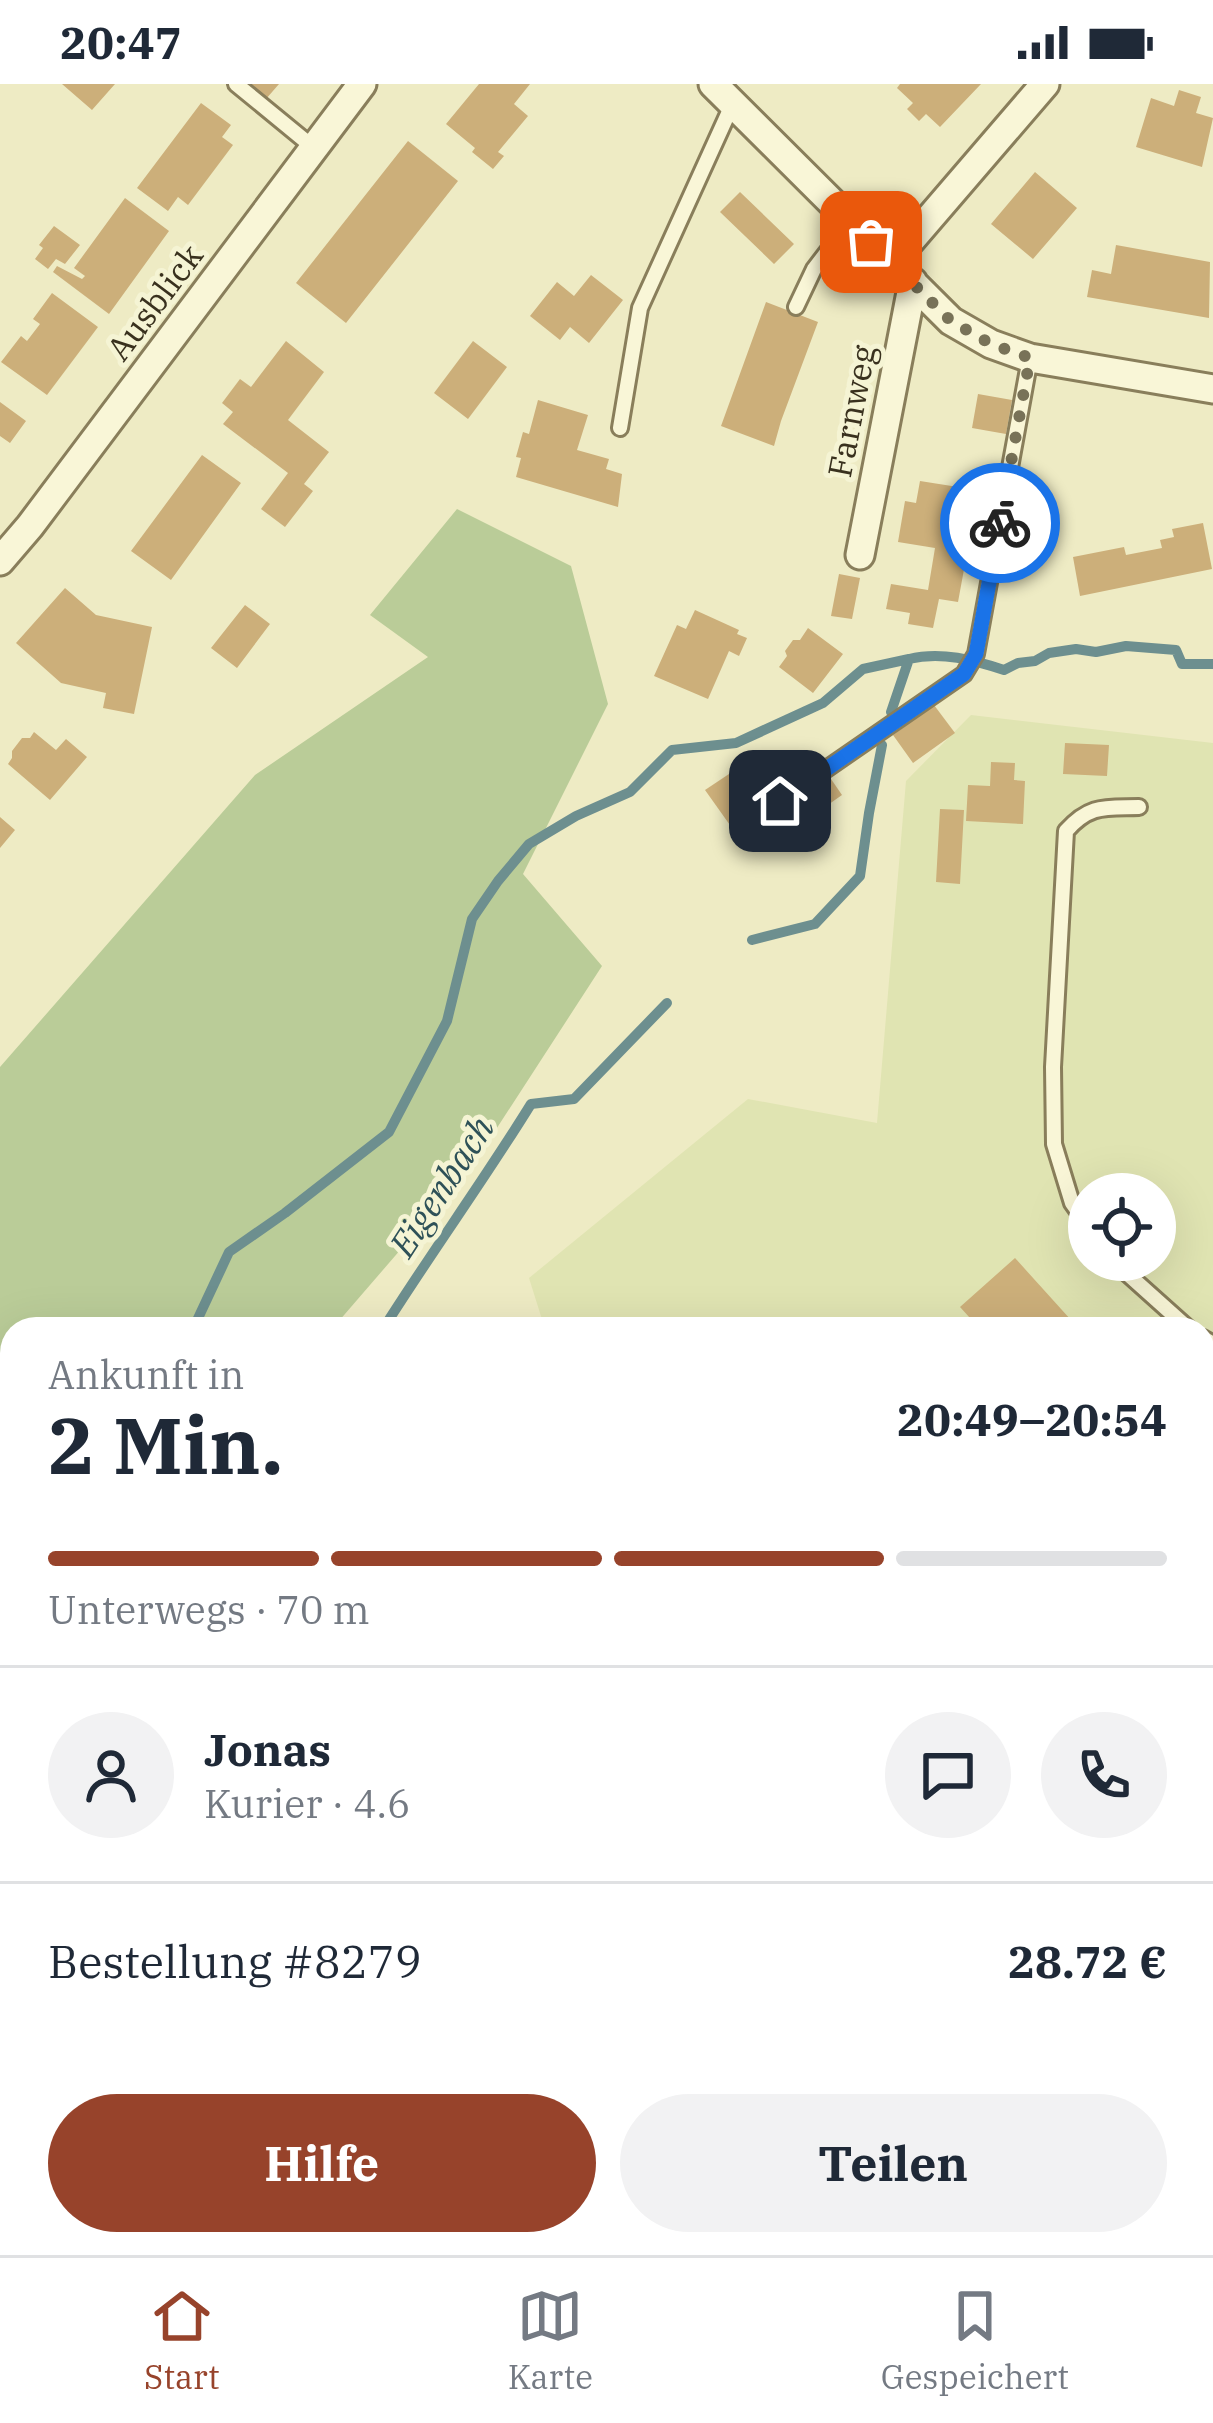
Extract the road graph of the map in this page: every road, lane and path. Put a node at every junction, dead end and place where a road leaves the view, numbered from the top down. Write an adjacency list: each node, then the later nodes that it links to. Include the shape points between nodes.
1 (236, 84): 5 (lane)
2 (362, 84): 5 (street, Ausblick)
3 (1045, 84): 7 (street)
4 (723, 94): 6 (street); 12 (lane, via 640,308)
5 (314, 148): 14 (street, Ausblick)
6 (850, 222): 7 (street); 9 (lane)
7 (892, 262): 8 (street)
8 (913, 282): 10 (street, via 951,321); 13 (street, Farnweg)
9 (796, 308)
10 (1030, 358): 11 (street); 15 (lane, via 976,654 964,674)
11 (1213, 389)
12 (620, 428)
13 (860, 555)
14 (0, 561)
15 (780, 801)
16 (1139, 808): 17 (lane, via 1095,808 1066,831 1053,1067 1054,1144)
17 (1068, 1190)
18 (1136, 1281): 19 (lane)
19 (1176, 1317)

